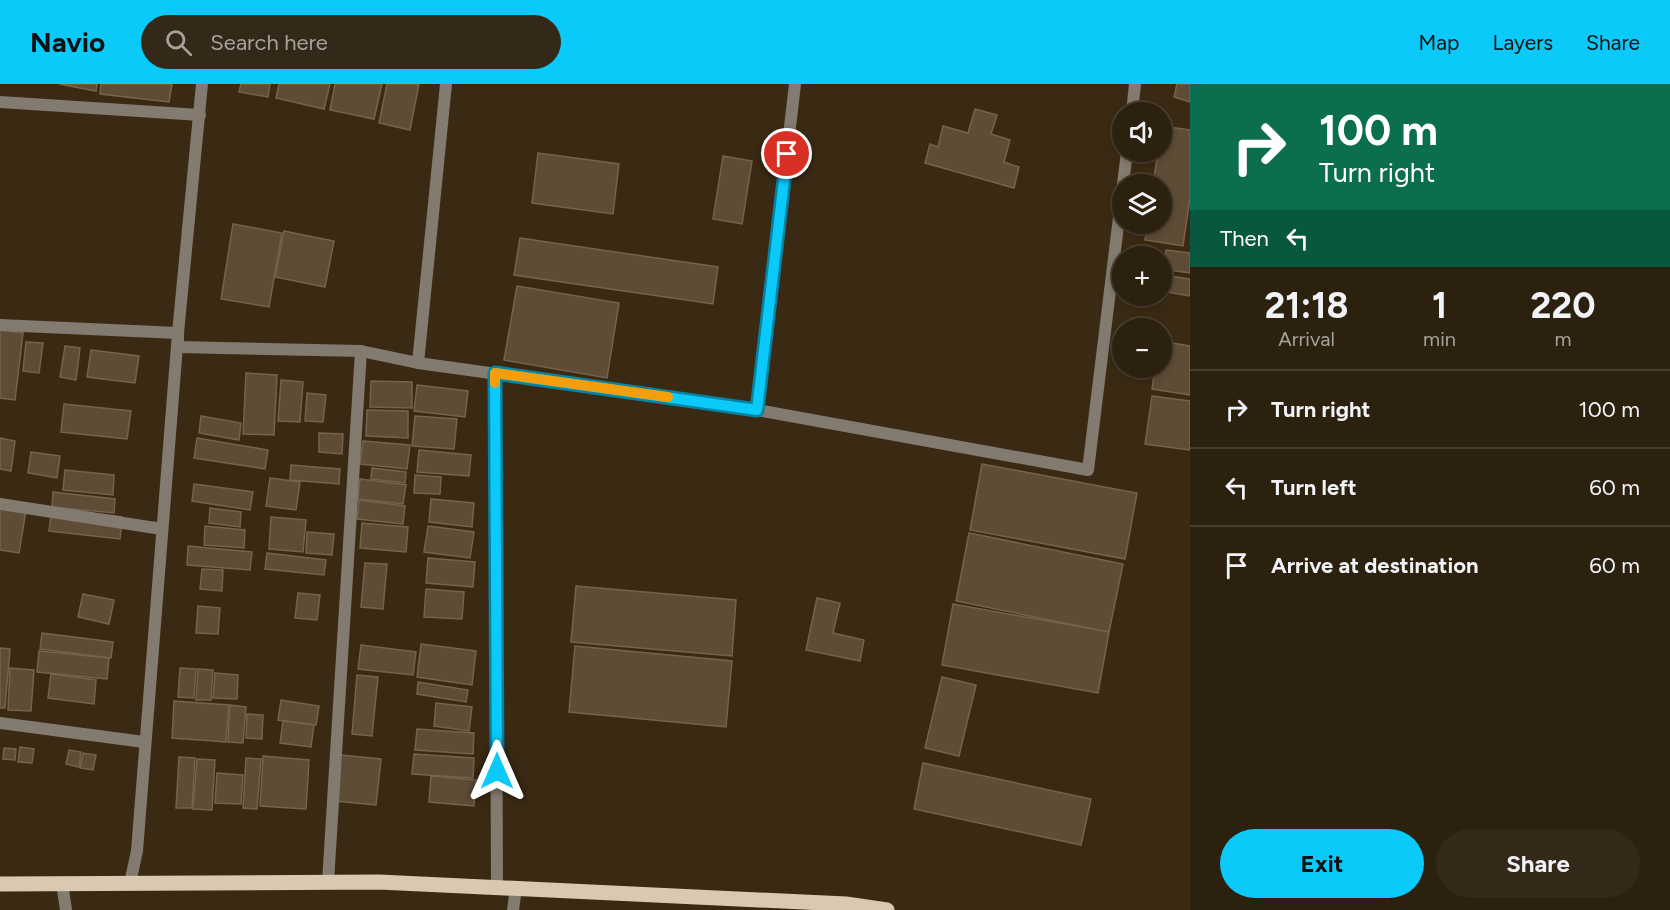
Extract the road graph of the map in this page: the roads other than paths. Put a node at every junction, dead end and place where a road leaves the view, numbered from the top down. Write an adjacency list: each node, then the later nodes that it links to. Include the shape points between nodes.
1 (202, 84): 7 (street)
2 (446, 84): 12 (street)
3 (795, 84): 14 (street)
4 (1135, 84): 6 (street)
5 (0, 102): 7 (street)
6 (1133, 102)
7 (200, 115): 10 (street)
8 (1117, 234): 14 (street, via 1088,471)
9 (0, 325): 10 (street)
10 (178, 333): 11 (street, via 178,347); 16 (street)
11 (361, 351): 12 (street); 19 (street)
12 (418, 363): 13 (street)
13 (495, 373): 14 (street); 23 (street)
14 (757, 410)
15 (0, 504): 16 (street)
16 (162, 529): 18 (street)
17 (0, 723): 18 (street)
18 (144, 742): 21 (street, via 137,851)
19 (328, 882): 21 (main road); 23 (main road)
20 (62, 883): 21 (main road); 22 (main road); 25 (street)
21 (130, 883)
22 (0, 884)
23 (497, 888): 24 (main road)
24 (516, 888): 26 (street); 27 (main road, via 846,904)
25 (66, 910)
26 (513, 910)
27 (887, 910)

